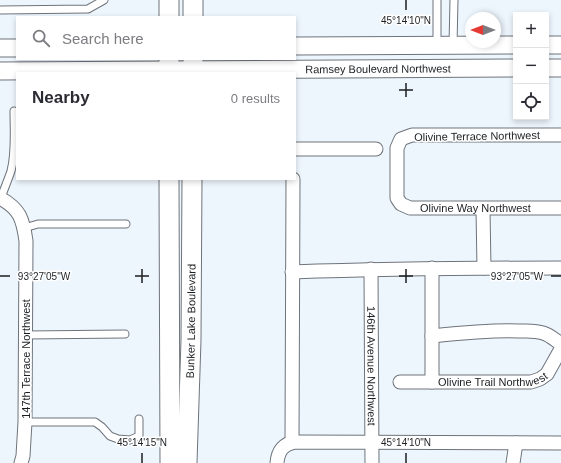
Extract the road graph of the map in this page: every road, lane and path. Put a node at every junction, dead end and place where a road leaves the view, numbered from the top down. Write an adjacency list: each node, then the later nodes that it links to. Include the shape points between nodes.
1 (104, 0): 6 (lane, via 88,9)
2 (169, 0): 7 (main road)
3 (193, 0): 8 (main road)
4 (437, 0): 9 (lane)
5 (454, 0): 9 (lane)
6 (0, 10)
7 (169, 16)
8 (193, 16)
9 (445, 45): 10 (street, Ramsey Boulevard Northwest); 13 (street, Ramsey Boulevard Northwest)
10 (513, 45)
11 (549, 45): 12 (street)
12 (561, 45)
13 (296, 46)
14 (0, 48): 15 (street)
15 (16, 48)
16 (169, 67): 17 (street, Ramsey Boulevard Northwest); 21 (street, Ramsey Boulevard Northwest)
17 (193, 67): 18 (street, Ramsey Boulevard Northwest)
18 (513, 68)
19 (549, 68): 20 (street)
20 (561, 68)
21 (0, 71)
22 (14, 111): 30 (lane, via 11,172)
23 (561, 135): 26 (street, Olivine Terrace Northwest, via 412,135 401,139 397,148)
24 (376, 148): 25 (street)
25 (296, 149)
26 (397, 170): 32 (street, Olivine Way Northwest, via 397,198 401,204 410,208)
27 (169, 180): 54 (main road, Bunker Lake Boulevard)
28 (192, 180): 55 (main road, Bunker Lake Boulevard, via 192,340)
29 (293, 180): 39 (street)
30 (0, 198): 34 (street, 147th Terrace Northwest, via 16,209)
31 (561, 208): 32 (street, Olivine Way Northwest)
32 (483, 209): 36 (street)
33 (126, 224): 34 (lane, via 38,224)
34 (24, 228): 41 (street, 147th Terrace Northwest)
35 (432, 268): 36 (street); 38 (street); 42 (street, Olivine Trail Northwest)
36 (484, 268): 37 (street)
37 (561, 268)
38 (371, 269): 39 (street); 49 (street, 146th Avenue Northwest)
39 (292, 272): 52 (street)
40 (125, 334): 41 (lane)
41 (26, 335): 48 (street, 147th Terrace Northwest)
42 (432, 336): 43 (street, via 476,331 533,331 542,332); 46 (street, Olivine Trail Northwest)
43 (561, 344)
44 (561, 349): 46 (street, Olivine Trail Northwest, via 547,374 531,382)
45 (400, 382): 46 (street, Olivine Trail Northwest)
46 (432, 382)
47 (139, 419): 48 (lane, via 139,436 130,440 110,436 95,422)
48 (25, 422): 53 (street, 147th Terrace Northwest)
49 (373, 442): 50 (street); 52 (street); 57 (street, 146th Avenue Northwest)
50 (516, 443): 51 (street); 58 (street)
51 (561, 443)
52 (288, 444): 56 (street, via 278,455)
53 (22, 463)
54 (170, 463)
55 (187, 463)
56 (276, 463)
57 (372, 463)
58 (513, 463)

